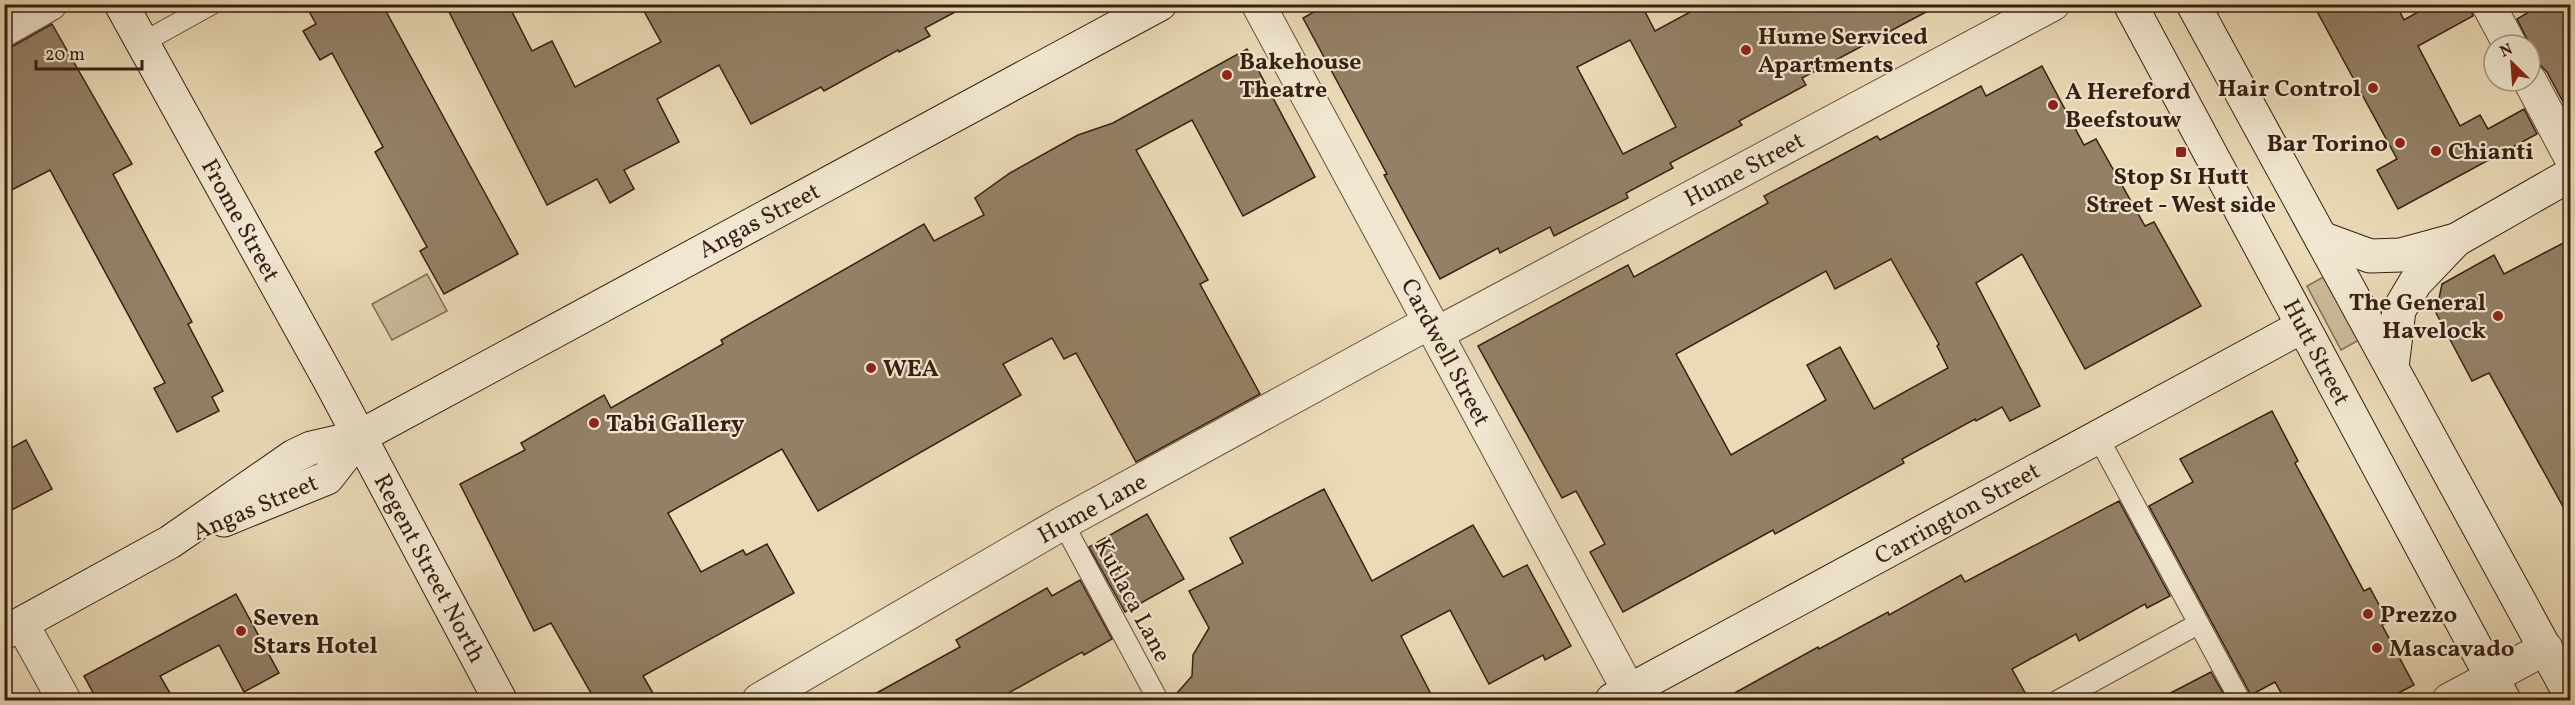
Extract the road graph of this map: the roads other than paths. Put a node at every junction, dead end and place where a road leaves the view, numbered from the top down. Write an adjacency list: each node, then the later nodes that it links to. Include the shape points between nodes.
1 (50, 4): 10 (street)
2 (121, 4): 12 (street, Frome Street)
3 (212, 4): 12 (lane)
4 (1160, 4): 22 (street, Angas Street)
5 (1258, 4): 19 (street, Cardwell Street)
6 (2053, 4): 19 (street, Hume Street)
7 (2130, 4): 18 (street, Hutt Street)
8 (2193, 4): 16 (street)
9 (2488, 4): 11 (street)
10 (4, 30)
11 (2504, 33)
12 (142, 43): 22 (street, Frome Street)
13 (2536, 93): 14 (street)
14 (2571, 156)
15 (2571, 175): 17 (street)
16 (2321, 238): 17 (street, via 2370,256 2401,255); 20 (street)
17 (2456, 240): 20 (street, via 2415,284 2399,310)
18 (2303, 326): 21 (street, Carrington Street); 27 (street, Hutt Street)
19 (1433, 328): 23 (street, Hume Lane); 29 (street, Cardwell Street)
20 (2392, 368): 26 (street)
21 (2098, 436): 24 (lane); 29 (street, Carrington Street)
22 (359, 437): 25 (street, Angas Street, via 294,456 170,542); 31 (street, Regent Street North)
23 (1063, 523): 32 (street, Hume Lane); 33 (lane, Kutlaca Lane)
24 (2198, 624): 34 (lane); 35 (lane)
25 (13, 629): 30 (street)
26 (2546, 648): 27 (street); 28 (street)
27 (2498, 689): 36 (street)
28 (2571, 694)
29 (1625, 697)
30 (64, 700)
31 (500, 700)
32 (759, 700)
33 (1158, 700)
34 (2059, 700)
35 (2240, 700)
36 (2449, 700)

